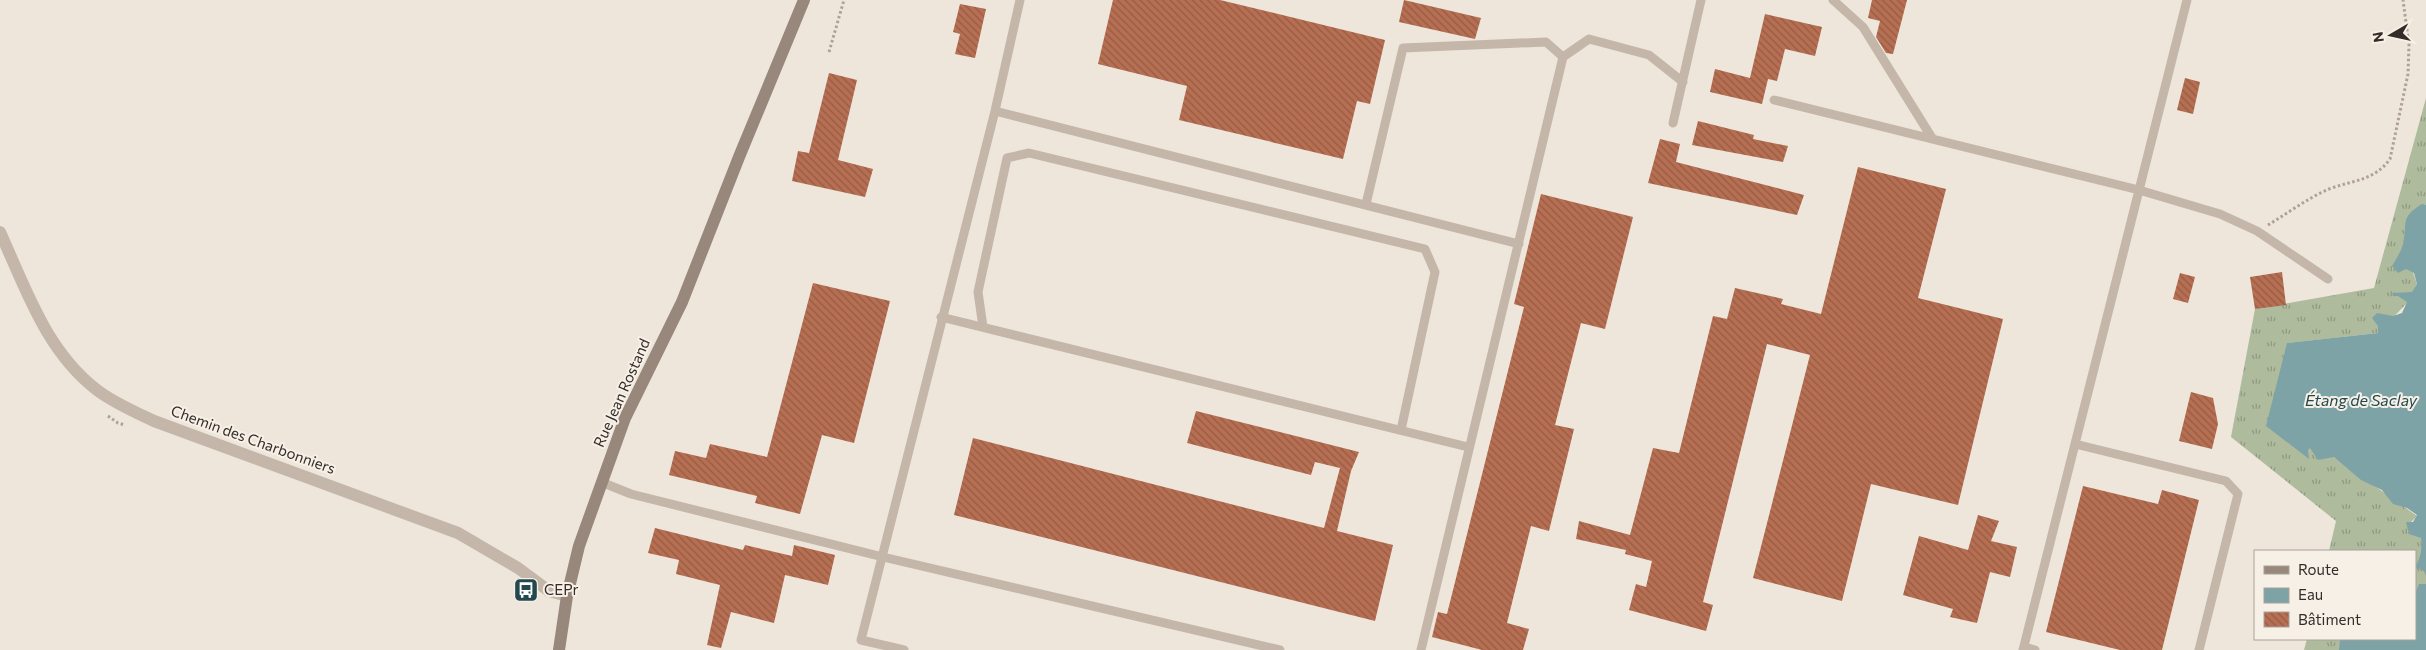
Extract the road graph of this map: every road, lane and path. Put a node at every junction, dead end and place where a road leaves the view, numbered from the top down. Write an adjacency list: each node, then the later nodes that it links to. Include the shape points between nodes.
1 (804, 0): 26 (street, Rue Jean Rostand, via 682,302 625,418)
2 (844, 0): 8 (path)
3 (1020, 0): 12 (lane)
4 (1701, 0): 10 (lane)
5 (1833, 0): 14 (lane, via 1864,27)
6 (2187, 0): 15 (lane)
7 (2403, 0): 17 (path, via 2408,74 2390,159 2382,170 2356,182 2329,189)
8 (829, 52)
9 (1563, 57): 10 (lane, via 1589,39 1649,54); 16 (lane, via 1546,42 1403,48); 19 (lane)
10 (1683, 82): 13 (lane)
11 (1774, 100): 14 (lane)
12 (995, 111): 16 (lane); 21 (lane)
13 (1673, 123)
14 (1932, 138): 15 (lane)
15 (2139, 190): 17 (lane, via 2220,214); 24 (lane)
16 (1366, 204): 19 (lane)
17 (2257, 231): 20 (lane)
18 (0, 232): 28 (street, Chemin des Charbonniers, via 39,318 58,351 81,376 114,401 154,421 458,533 518,568 549,591)
19 (1519, 244): 25 (lane)
20 (2328, 279)
21 (941, 318): 22 (lane); 27 (lane)
22 (983, 327): 23 (lane); 23 (lane, via 978,292 1007,158 1029,153 1425,249 1435,272)
23 (1401, 430): 25 (lane)
24 (2075, 444): 29 (lane); 35 (lane, via 2226,481 2238,494)
25 (1468, 447): 33 (lane)
26 (601, 482): 27 (lane, via 631,494); 28 (street, Rue Jean Rostand, via 578,546)
27 (883, 557): 31 (lane, via 861,640); 32 (lane)
28 (567, 596): 30 (street, Rue Jean Rostand)
29 (2023, 648): 34 (lane)
30 (559, 650)
31 (904, 650)
32 (1280, 650)
33 (1421, 650)
34 (2035, 650)
35 (2199, 650)

